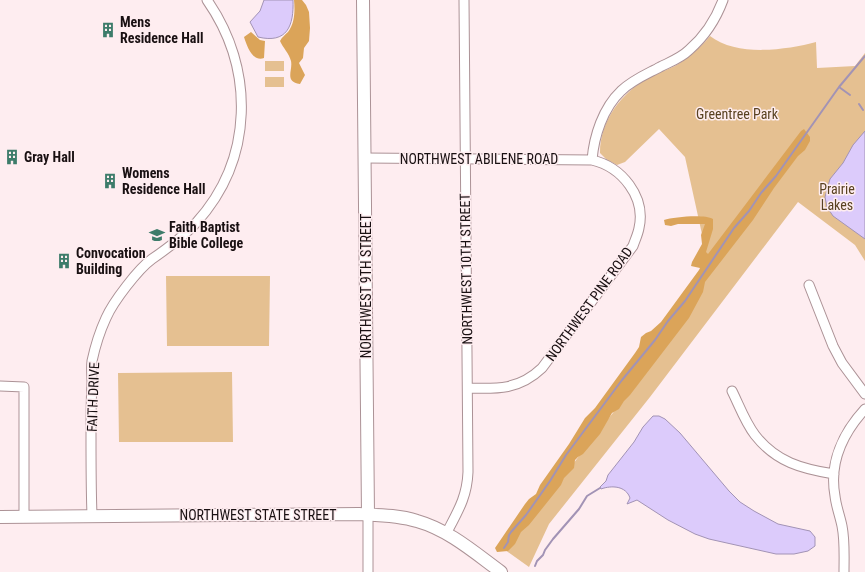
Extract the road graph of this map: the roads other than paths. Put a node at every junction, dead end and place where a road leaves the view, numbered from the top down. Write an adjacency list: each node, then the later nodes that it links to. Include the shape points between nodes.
1 (207, 0): 16 (street, FAITH DRIVE, via 230,42 239,75 242,111 237,147 225,180 207,209 184,235 138,272 106,317 92,362)
2 (364, 0): 5 (main road, NORTHWEST 9TH STREET)
3 (464, 0): 6 (street, NORTHWEST 10TH STREET)
4 (723, 0): 7 (street, via 715,18 688,51 627,85 615,97 599,129)
5 (365, 158): 6 (street, NORTHWEST ABILENE ROAD); 15 (main road, NORTHWEST 9TH STREET)
6 (465, 158): 7 (street, NORTHWEST ABILENE ROAD); 10 (street, NORTHWEST 10TH STREET)
7 (592, 160): 10 (street, NORTHWEST PINE ROAD, via 616,170 632,189 640,209 639,227 633,246 536,374 510,386)
8 (810, 285): 12 (street, via 833,346)
9 (0, 386): 18 (street, via 24,386)
10 (468, 388): 19 (street, NORTHWEST 10TH STREET, via 466,488 463,500)
11 (732, 391): 14 (street, via 755,434 772,451 784,460 803,468)
12 (865, 394)
13 (865, 409): 14 (street, via 851,425 841,444)
14 (834, 474): 22 (street, via 835,495 844,542)
15 (368, 514): 16 (main road, NORTHWEST STATE STREET); 19 (main road, NORTHWEST STATE STREET, via 416,520); 20 (street, NORTHWEST 9TH STREET)
16 (92, 515): 18 (main road, NORTHWEST STATE STREET)
17 (0, 517): 18 (main road, NORTHWEST STATE STREET)
18 (24, 517)
19 (446, 534): 21 (main road, NORTHWEST STATE STREET)
20 (368, 572)
21 (502, 572)
22 (844, 572)

